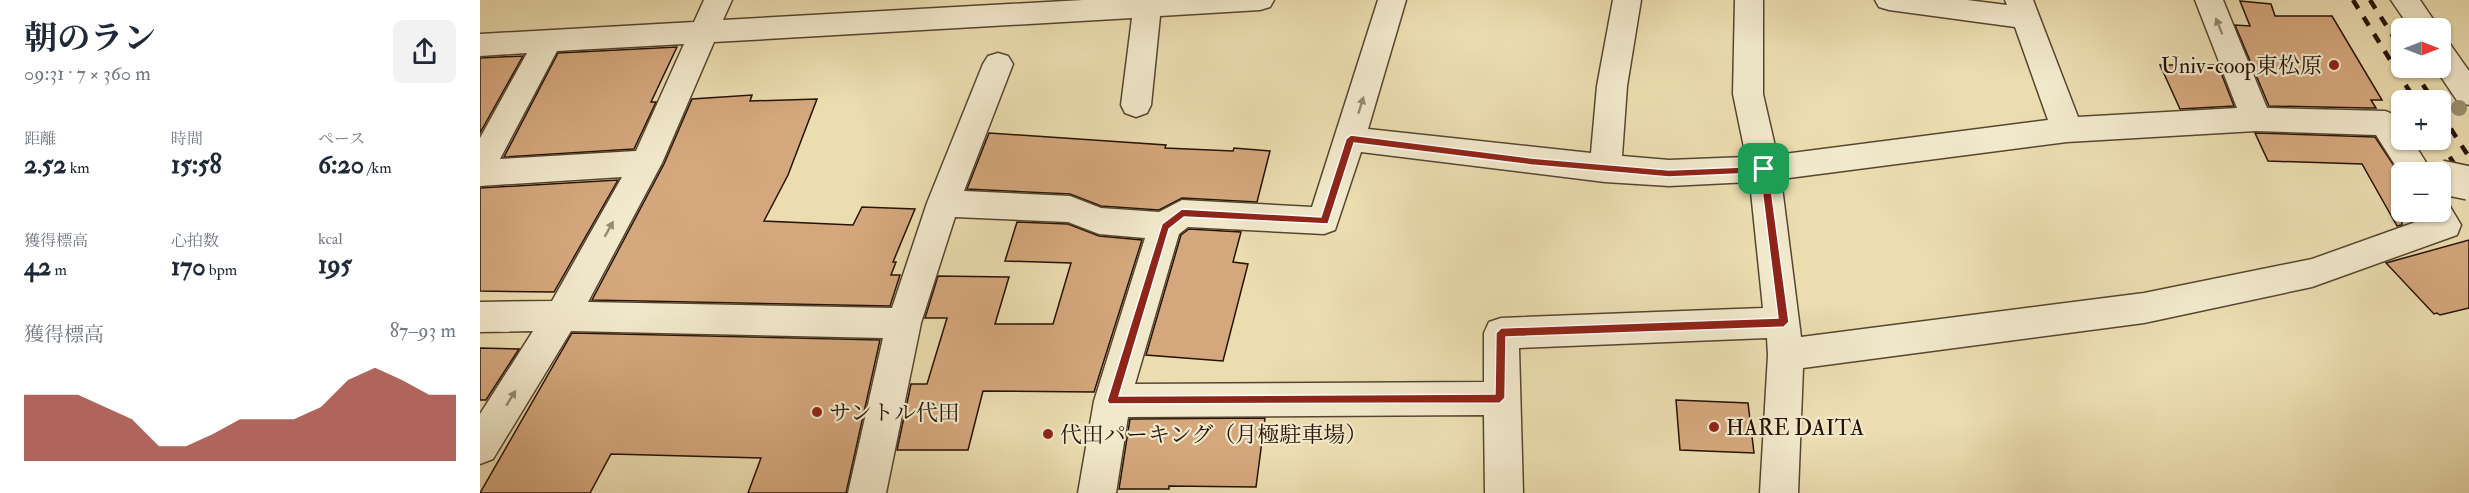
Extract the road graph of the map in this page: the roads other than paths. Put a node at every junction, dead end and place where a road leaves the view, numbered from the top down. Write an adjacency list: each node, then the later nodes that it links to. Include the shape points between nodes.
1 (718, 0): 13 (street)
2 (1260, 0): 9 (street)
3 (1392, 0): 22 (street, one-way to 3)
4 (1627, 0): 26 (street, via 1612,86)
5 (1749, 0): 27 (street, via 1748,94)
6 (1889, 0): 11 (street)
7 (2209, 0): 20 (street, one-way to 7)
8 (2405, 0): 12 (street)
9 (1218, 1): 10 (street)
10 (1147, 7): 13 (street); 19 (street)
11 (2023, 9): 21 (street)
12 (2418, 18)
13 (704, 33): 14 (street); 24 (street)
14 (548, 41): 15 (street); 25 (street)
15 (480, 45)
16 (998, 64): 31 (street)
17 (2451, 68): 18 (street)
18 (2469, 94)
19 (1136, 105)
20 (2256, 119): 21 (street); 23 (street, via 2385,123)
21 (2067, 130): 27 (street)
22 (1351, 139): 26 (street); 33 (street, via 1324,221 1182,213)
23 (2415, 162)
24 (646, 163): 28 (street); 34 (street, one-way to 24)
25 (480, 167)
26 (1605, 169): 27 (street, via 1669,173)
27 (1764, 169): 37 (street)
28 (480, 173)
29 (2451, 179): 30 (street, bridge)
30 (2469, 183)
31 (943, 203): 33 (street, via 1070,209 1099,221); 36 (street)
32 (2443, 222): 37 (street, via 2445,225 2312,273 2144,308)
33 (1165, 226): 39 (street)
34 (562, 316): 35 (street); 36 (street); 40 (street, one-way to 34)
35 (480, 317)
36 (904, 323): 41 (street)
37 (1785, 339): 38 (street, via 1501,333); 44 (street)
38 (1500, 398): 39 (street); 43 (street)
39 (1112, 401): 42 (street)
40 (480, 447)
41 (867, 493)
42 (1097, 493)
43 (1504, 493)
44 (1779, 493)

